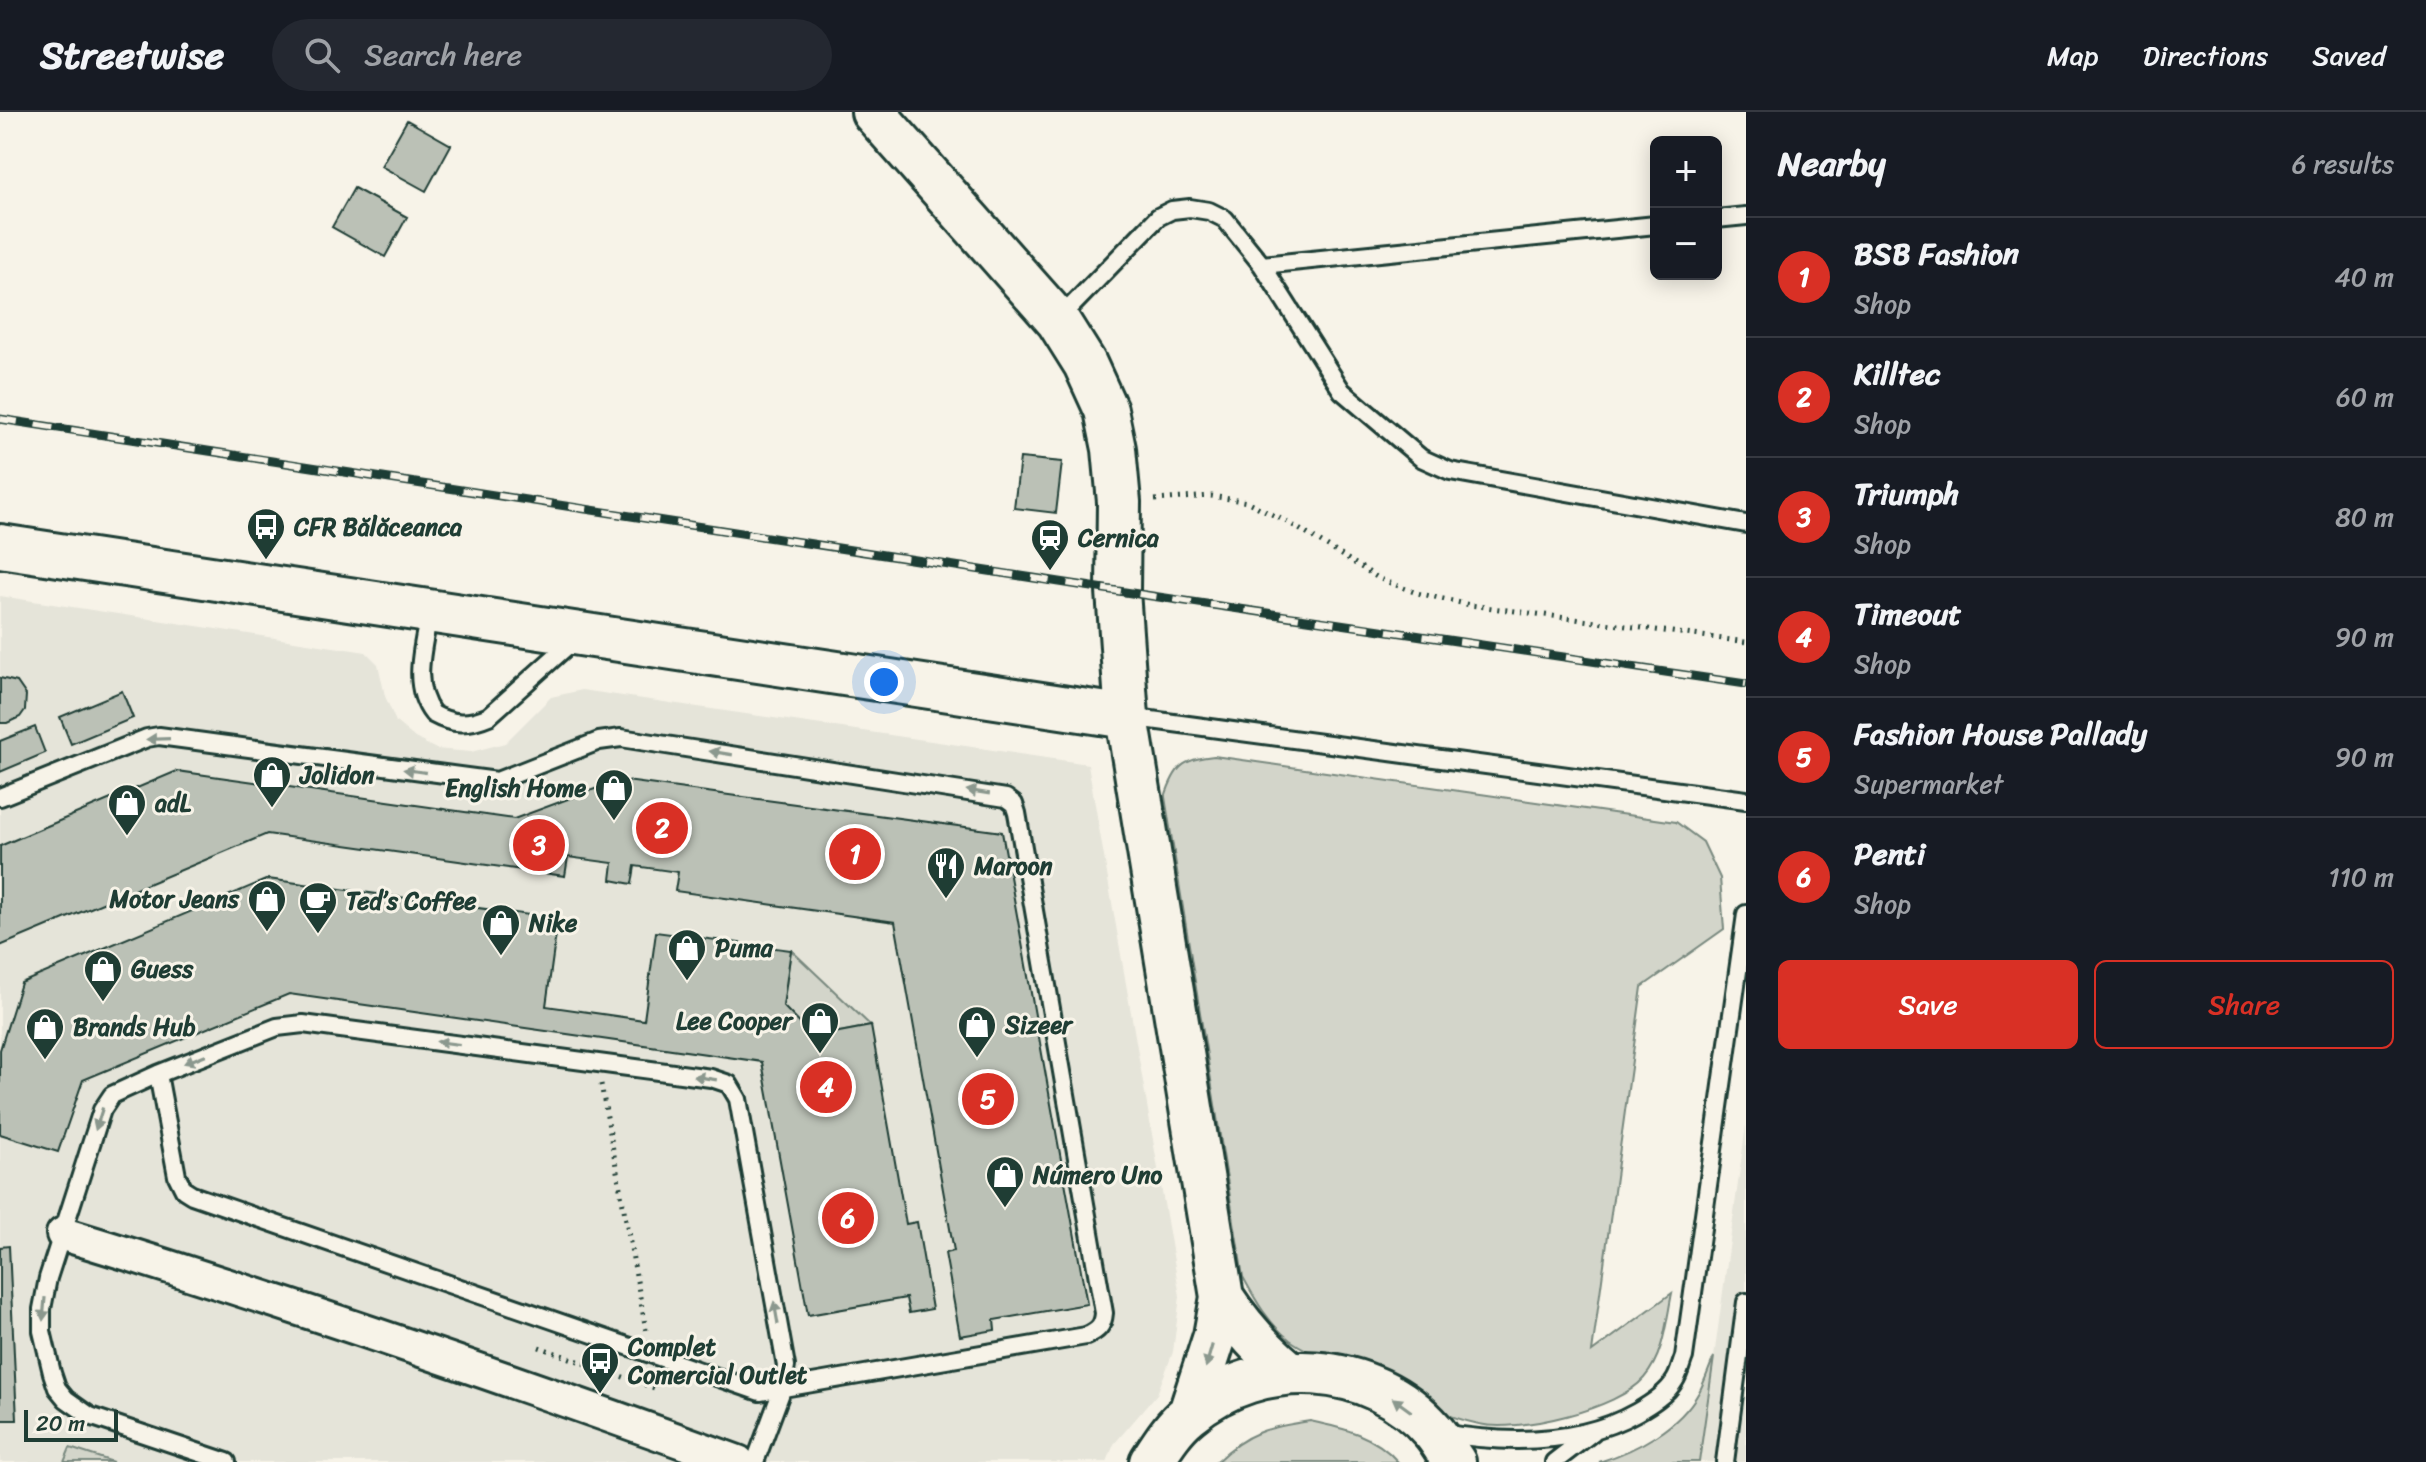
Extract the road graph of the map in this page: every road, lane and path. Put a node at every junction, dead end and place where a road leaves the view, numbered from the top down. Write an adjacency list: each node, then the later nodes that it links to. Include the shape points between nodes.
1 (873, 112): 6 (street)
2 (1746, 216): 3 (lane)
3 (1722, 218)
4 (1650, 226): 5 (lane)
5 (1262, 265): 6 (lane, via 1225,219 1209,211 1172,210 1158,217); 8 (lane, via 1342,391 1421,458 1450,471)
6 (1058, 321): 7 (street, via 1106,410)
7 (1119, 502): 12 (path, via 1211,496 1248,502 1380,579 1417,593 1470,605); 13 (street, via 1118,591)
8 (1746, 524)
9 (0, 546): 10 (street)
10 (430, 611): 11 (street); 11 (lane, via 422,691 433,714 459,724 489,716)
11 (581, 634): 13 (street)
12 (1746, 642)
13 (1127, 717): 15 (lane); 20 (street)
14 (0, 797): 25 (lane, one-way to 14, via 1086,1336 1103,1322 1014,804 997,795 621,738 599,741 497,781 152,736)
15 (1746, 800)
16 (1746, 914): 27 (lane, via 1684,1357 1676,1380 1656,1401)
17 (597, 1063): 18 (lane, one-way to 18, via 303,1024 277,1027); 23 (path); 25 (lane, one-way to 17, via 786,1366 735,1091 722,1080)
18 (158, 1074): 19 (lane, one-way to 19, via 112,1095 105,1104); 23 (lane, via 184,1190)
19 (63, 1234): 29 (street, via 469,1364); 30 (lane, one-way to 30, via 42,1309 45,1351 57,1388 90,1416)
20 (1222, 1297): 24 (street, via 1240,1324); 26 (street, one-way to 26)
21 (1746, 1302): 35 (lane)
22 (539, 1347): 23 (path, via 657,1389)
23 (650, 1353): 25 (lane, via 760,1392)
24 (1289, 1372): 26 (street, via 1236,1385); 28 (street, one-way to 24, via 1404,1404 1368,1384 1330,1373)
25 (782, 1390): 32 (lane)
26 (1190, 1413): 33 (street)
27 (1594, 1431): 28 (lane, via 1476,1439); 34 (lane)
28 (1444, 1447)
29 (698, 1455): 31 (street)
30 (227, 1462)
31 (738, 1462)
32 (755, 1462)
33 (1151, 1462)
34 (1554, 1462)
35 (1725, 1462)

